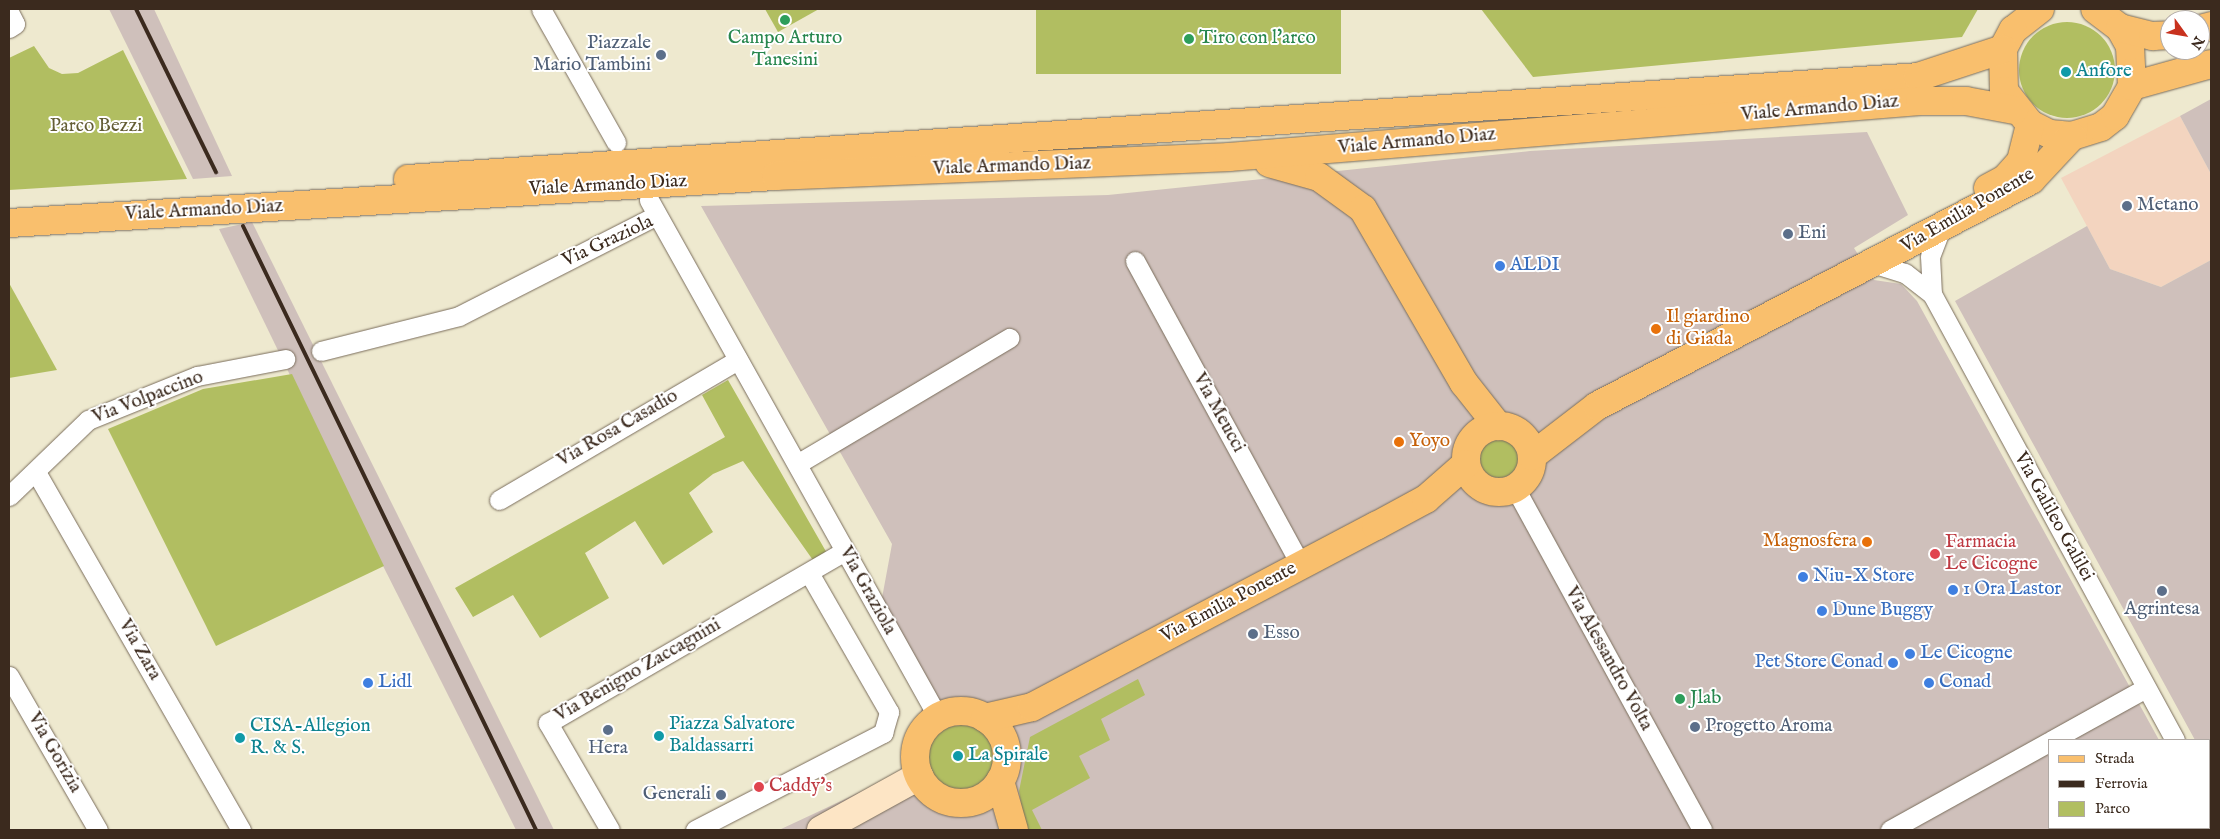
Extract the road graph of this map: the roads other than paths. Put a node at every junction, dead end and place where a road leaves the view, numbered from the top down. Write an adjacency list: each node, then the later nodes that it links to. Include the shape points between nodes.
1 (541, 9): 13 (street)
2 (2040, 9): 8 (main road, via 2013,30)
3 (2095, 9): 6 (main road)
4 (9, 12): 5 (street, via 15,24)
5 (9, 28)
6 (2120, 28): 7 (main road); 10 (main road, via 2134,66)
7 (2160, 36)
8 (2003, 49): 11 (main road, via 2004,91); 15 (main road, Viale Armando Diaz, via 1918,77)
9 (2211, 64): 10 (main road)
10 (2132, 86): 12 (main road, via 2115,116 2101,127)
11 (2022, 117): 12 (main road, Viale Armando Diaz, via 2050,134); 14 (main road, Viale Armando Diaz, via 1966,101 1920,101); 20 (main road, Via Emilia Ponente, via 2021,161 2005,179 1862,256)
12 (2072, 136): 18 (main road, Via Emilia Ponente, via 2031,180)
13 (616, 142)
14 (1229, 157): 15 (main road, Viale Armando Diaz); 27 (main road, via 1295,167 1342,192 1370,218 1464,383)
15 (776, 166): 16 (main road, Viale Armando Diaz); 17 (main road, Viale Armando Diaz)
16 (9, 204)
17 (9, 222)
18 (1941, 228): 20 (main road, Via Emilia Ponente); 21 (street, Via Galileo Galilei, via 1930,256)
19 (1135, 261): 36 (street, Via Meucci)
20 (1864, 267): 21 (street, Via Galileo Galilei, via 1905,273); 26 (main road, Via Emilia Ponente)
21 (1932, 294): 39 (street, Via Galileo Galilei)
22 (1009, 338): 29 (street)
23 (320, 351): 25 (street, Via Graziola, via 459,316 653,208)
24 (285, 359): 30 (street, Via Volpaccino, via 197,376 88,420)
25 (738, 360): 29 (street, Via Graziola); 34 (street, Via Rosa Casadio)
26 (1597, 406): 27 (main road, Via Emilia Ponente); 28 (main road, Via Emilia Ponente)
27 (1497, 431): 28 (main road); 31 (main road, via 1468,448)
28 (1532, 456): 32 (main road, via 1530,471)
29 (797, 464): 35 (street, Via Graziola)
30 (36, 472): 33 (street, Via Volpaccino); 51 (street, Via Zara)
31 (1471, 474): 32 (main road, via 1499,492); 36 (main road, Via Emilia Ponente)
32 (1515, 488): 57 (street, Via Alessandro Volta)
33 (9, 496)
34 (499, 500)
35 (845, 551): 37 (street, Via Benigno Zaccagnini); 41 (street, Via Graziola)
36 (1301, 565): 40 (main road, Via Emilia Ponente)
37 (809, 573): 52 (street, Via Benigno Zaccagnini, via 548,723); 53 (street, via 889,712 883,733)
38 (9, 676): 50 (street, Via Gorizia)
39 (2146, 688): 43 (street); 44 (street, Via Galileo Galilei)
40 (1032, 707): 42 (main road, Via Emilia Ponente); 45 (main road, Via Emilia Ponente)
41 (938, 717): 42 (main road, via 962,711); 47 (main road, via 919,736 915,750)
42 (986, 718): 45 (main road)
43 (2054, 739)
44 (2173, 739)
45 (1005, 742): 48 (main road, via 1007,756)
46 (2048, 743): 58 (street)
47 (919, 776): 49 (main road, via 939,798); 54 (main road)
48 (1000, 781): 49 (main road, via 981,799); 56 (main road)
49 (968, 803): 55 (main road)
50 (98, 830)
51 (241, 830)
52 (610, 830)
53 (696, 830)
54 (821, 830)
55 (1006, 830)
56 (1014, 830)
57 (1702, 830)
58 (1890, 830)

